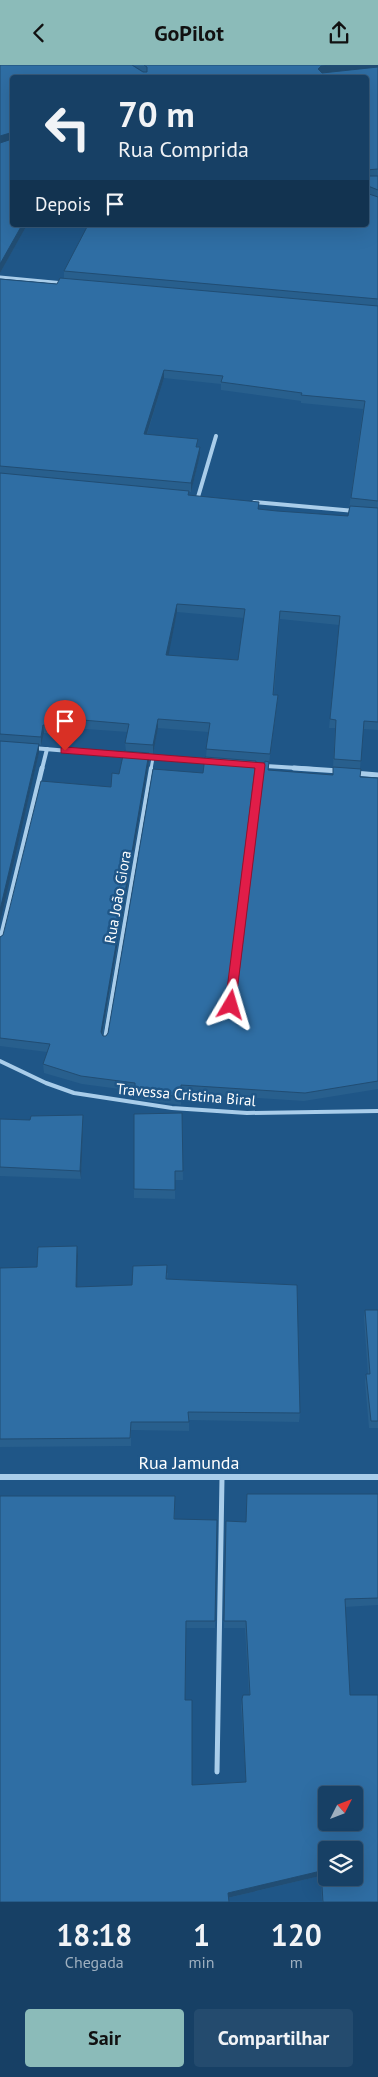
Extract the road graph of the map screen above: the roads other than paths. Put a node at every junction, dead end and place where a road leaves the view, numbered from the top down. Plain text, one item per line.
1 (0, 277) edge
2 (68, 283) edge
3 (216, 436) dead end
4 (188, 496) edge
5 (198, 497) junction
6 (208, 497) edge
7 (247, 501) edge
8 (360, 512) edge
9 (28, 748) edge
10 (47, 749) junction
11 (153, 758) junction
12 (221, 763) edge
13 (241, 764) edge
14 (260, 765) junction
15 (378, 775) edge
16 (0, 942) edge
17 (231, 1005) edge
18 (105, 1041) edge
19 (0, 1061) edge
20 (378, 1111) edge
21 (0, 1477) edge
22 (378, 1477) edge
23 (222, 1478) junction
24 (217, 1772) dead end

1 - 2 street
3 - 5 street
4 - 5 street
5 - 6 street
7 - 8 street
9 - 10 street
10 - 11 street
10 - 16 street
11 - 12 street
11 - 18 lane, Rua João Giora
13 - 14 street
14 - 15 street
14 - 17 street
19 - 20 lane, Travessa Cristina Biral
21 - 23 street, Rua Jamunda
22 - 23 street, Rua Jamunda
23 - 24 lane

